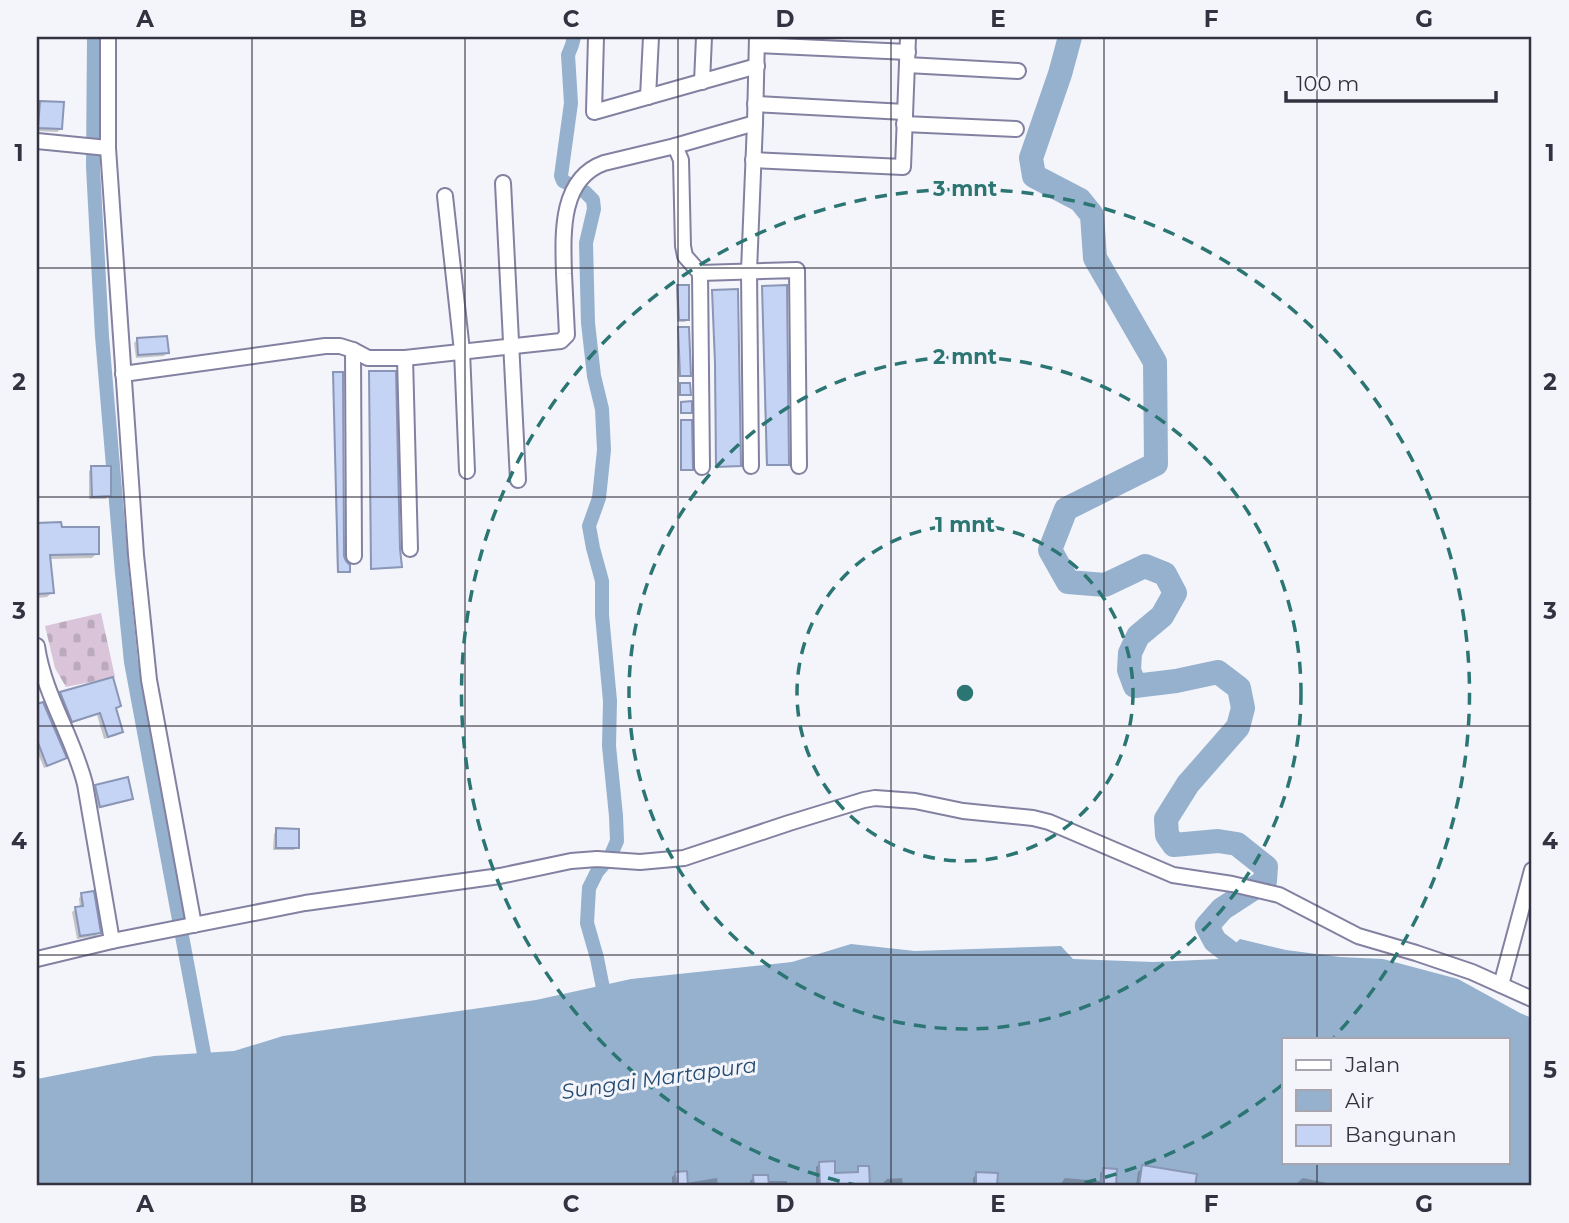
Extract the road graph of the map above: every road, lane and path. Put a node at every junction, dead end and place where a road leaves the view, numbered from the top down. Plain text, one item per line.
1 (108, 37) edge
2 (596, 37) edge
3 (651, 37) edge
4 (704, 37) edge
5 (908, 37) edge
6 (757, 41) edge
7 (907, 59) junction
8 (757, 66) junction
9 (1018, 71) dead end
10 (702, 82) junction
11 (648, 97) junction
12 (755, 104) junction
13 (905, 118) junction
14 (755, 123) junction
15 (1016, 129) dead end
16 (37, 141) edge
17 (675, 146) junction
18 (104, 148) junction
19 (753, 160) junction
20 (503, 183) dead end
21 (445, 196) dead end
22 (749, 271) junction
23 (700, 273) junction
24 (512, 346) junction
25 (353, 350) junction
26 (462, 351) junction
27 (405, 358) junction
28 (123, 374) junction
29 (751, 466) dead end
30 (799, 466) dead end
31 (702, 467) dead end
32 (467, 471) dead end
33 (518, 480) dead end
34 (410, 549) dead end
35 (354, 556) dead end
36 (37, 646) edge
37 (1532, 870) edge
38 (184, 927) junction
39 (112, 941) junction
40 (37, 959) edge
41 (1501, 985) junction
42 (1532, 999) edge

1 - 18 street
2 - 11 street
3 - 11 street
4 - 10 street
5 - 7 street
6 - 7 street
6 - 8 street
7 - 9 street
7 - 13 street
8 - 10 street
8 - 12 street
10 - 11 street
12 - 13 street
12 - 14 street
13 - 15 street
13 - 19 street
14 - 17 street
14 - 19 street
16 - 18 street
17 - 23 street
17 - 24 street
18 - 28 street
19 - 22 street
20 - 24 street
21 - 26 street
22 - 23 street
22 - 29 street
22 - 30 street
23 - 31 street
24 - 26 street
24 - 33 street
25 - 27 street
25 - 28 street
25 - 35 street
26 - 27 street
26 - 32 street
27 - 34 street
28 - 38 street
36 - 39 street
37 - 41 street
38 - 39 street
38 - 41 street
39 - 40 street
41 - 42 street

